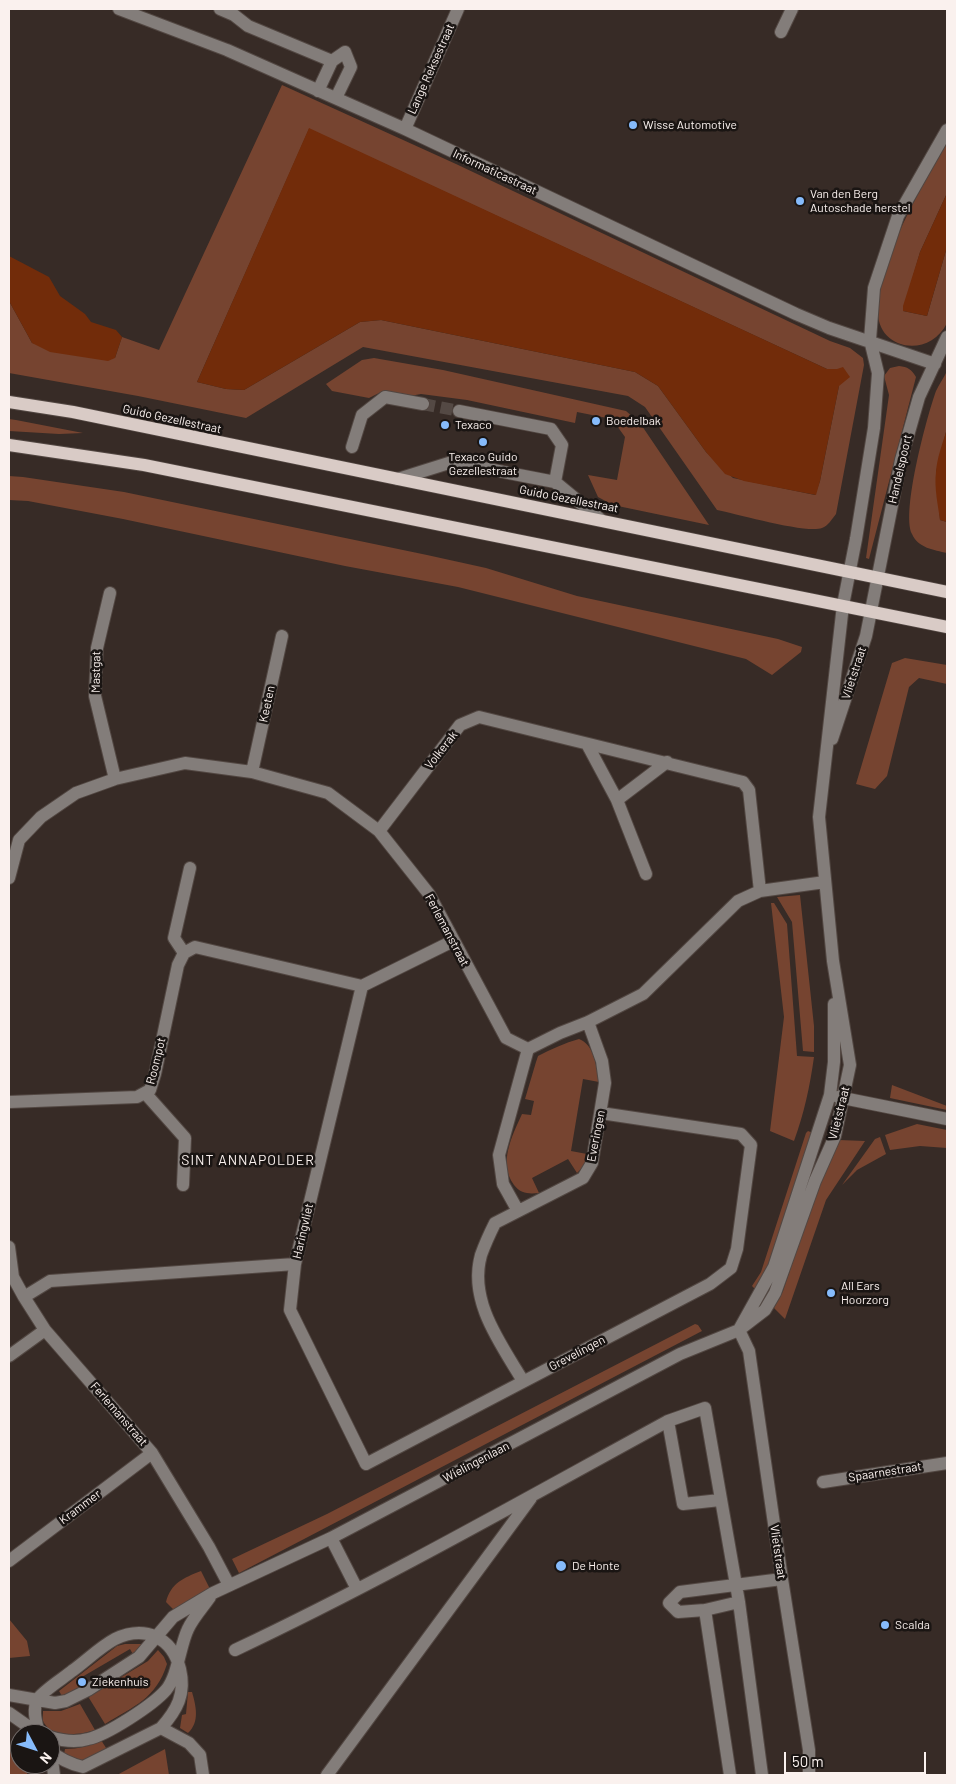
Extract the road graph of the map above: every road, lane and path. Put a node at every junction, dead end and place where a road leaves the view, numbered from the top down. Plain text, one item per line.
1 (119, 9) edge
2 (220, 9) edge
3 (458, 9) edge
4 (792, 9) edge
5 (781, 32) dead end
6 (332, 61) junction
7 (318, 90) junction
8 (336, 98) junction
9 (405, 129) junction
10 (947, 130) edge
11 (947, 337) edge
12 (870, 340) junction
13 (936, 364) junction
14 (9, 402) edge
15 (423, 404) tunnel mouth
16 (459, 411) tunnel mouth
17 (9, 445) edge
18 (352, 446) dead end
19 (398, 479) junction
20 (555, 482) junction
21 (601, 520) junction
22 (849, 572) junction
23 (878, 578) junction
24 (947, 592) edge
25 (110, 593) dead end
26 (843, 605) junction
27 (871, 611) junction
28 (947, 627) edge
29 (282, 636) dead end
30 (587, 744) junction
31 (667, 762) junction
32 (824, 766) junction
33 (252, 772) junction
34 (116, 780) junction
35 (616, 800) junction
36 (379, 831) junction
37 (14, 836) edge
38 (190, 868) dead end
39 (646, 874) dead end
40 (9, 878) edge
41 (825, 882) junction
42 (760, 891) junction
43 (453, 941) junction
44 (184, 953) junction
45 (833, 961) junction
46 (362, 986) junction
47 (588, 1022) junction
48 (528, 1049) junction
49 (144, 1093) junction
50 (830, 1095) junction
51 (844, 1098) junction
52 (9, 1102) edge
53 (601, 1113) junction
54 (947, 1120) edge
55 (183, 1186) dead end
56 (518, 1211) junction
57 (9, 1247) edge
58 (295, 1264) junction
59 (24, 1297) junction
60 (45, 1330) junction
61 (739, 1330) junction
62 (9, 1356) edge
63 (523, 1381) junction
64 (668, 1421) junction
65 (152, 1453) junction
66 (947, 1463) edge
67 (823, 1482) dead end
68 (534, 1494) junction
69 (720, 1500) junction
70 (331, 1538) junction
71 (9, 1561) edge
72 (782, 1579) junction
73 (228, 1585) junction
74 (736, 1585) junction
75 (357, 1589) junction
76 (213, 1593) junction
77 (739, 1602) junction
78 (705, 1610) junction
79 (156, 1636) junction
80 (235, 1650) dead end
81 (178, 1663) junction
82 (9, 1695) edge
83 (37, 1700) junction
84 (9, 1713) edge
85 (25, 1724) edge
86 (37, 1724) edge
87 (161, 1728) junction
88 (60, 1740) edge
89 (60, 1758) edge
90 (78, 1771) edge
91 (204, 1775) edge
92 (327, 1775) edge
93 (730, 1775) edge
94 (762, 1775) edge
95 (809, 1775) edge

1 - 7 street, Informaticastraat
2 - 6 street
3 - 9 street, Lange Reksestraat
4 - 5 street
6 - 7 street
6 - 8 street
7 - 8 street, Informaticastraat
8 - 9 street, Informaticastraat
9 - 12 street, Informaticastraat
10 - 12 street
11 - 13 street, Handelspoort
12 - 13 street
12 - 22 street
13 - 23 street, Handelspoort
14 - 19 main road, Guido Gezellestraat
15 - 18 street
16 - 20 street
17 - 26 main road
19 - 20 street
19 - 21 main road, Guido Gezellestraat
20 - 21 street
21 - 22 main road, Guido Gezellestraat
22 - 23 main road, Guido Gezellestraat
22 - 26 street, Vlietstraat
23 - 24 main road, Guido Gezellestraat
23 - 27 street, Vlietstraat
25 - 34 street, Mastgat
26 - 27 main road
26 - 32 street, Vlietstraat
27 - 28 main road
27 - 32 street, Vlietstraat
29 - 33 street, Keeten
30 - 31 street, Volkerak
30 - 35 street
30 - 36 street, Volkerak
31 - 35 street
31 - 42 street, Volkerak
32 - 41 street, Vlietstraat
33 - 34 street, Ferlemanstraat
33 - 36 street, Ferlemanstraat
34 - 37 street, Ferlemanstraat
35 - 39 street
36 - 43 street, Ferlemanstraat
37 - 40 street, Ferlemanstraat
38 - 44 street
41 - 42 street
41 - 45 street, Vlietstraat
42 - 47 street
43 - 46 street
43 - 48 street, Ferlemanstraat
44 - 46 street
44 - 49 street, Roompot
45 - 50 street, Vlietstraat
45 - 51 street, Vlietstraat
46 - 58 street, Haringvliet
47 - 48 street
47 - 53 street, Everingen
48 - 56 street
49 - 52 street, Roompot
49 - 55 street
50 - 51 street
50 - 61 street, Vlietstraat
51 - 54 street
51 - 61 street, Vlietstraat
53 - 56 street, Everingen
53 - 63 street, Grevelingen
56 - 63 street, Everingen
57 - 59 street, Ferlemanstraat
58 - 59 street, Haringvliet
58 - 63 street, Grevelingen
59 - 60 street, Ferlemanstraat
60 - 62 street
60 - 65 street, Ferlemanstraat
61 - 70 street, Wielingenlaan
61 - 72 street, Vlietstraat
64 - 68 street
64 - 69 street
64 - 69 street
65 - 71 street, Krammer
65 - 73 street, Ferlemanstraat
66 - 67 street, Spaarnestraat
68 - 75 street
68 - 92 street
69 - 74 street
70 - 73 street, Wielingenlaan
70 - 75 street
72 - 74 street
72 - 95 street, Vlietstraat
73 - 76 street, Wielingenlaan
74 - 77 street
74 - 78 street
75 - 80 street
76 - 79 street, Wielingenlaan
76 - 81 street, Wielingenlaan
77 - 78 street
77 - 94 street
78 - 93 street
79 - 81 street
79 - 83 street
79 - 83 street, Wielingenlaan
81 - 87 street
81 - 88 street, Wielingenlaan
82 - 83 street, Wielingenlaan
83 - 86 street
84 - 85 street
87 - 90 street
87 - 91 street
89 - 90 street

